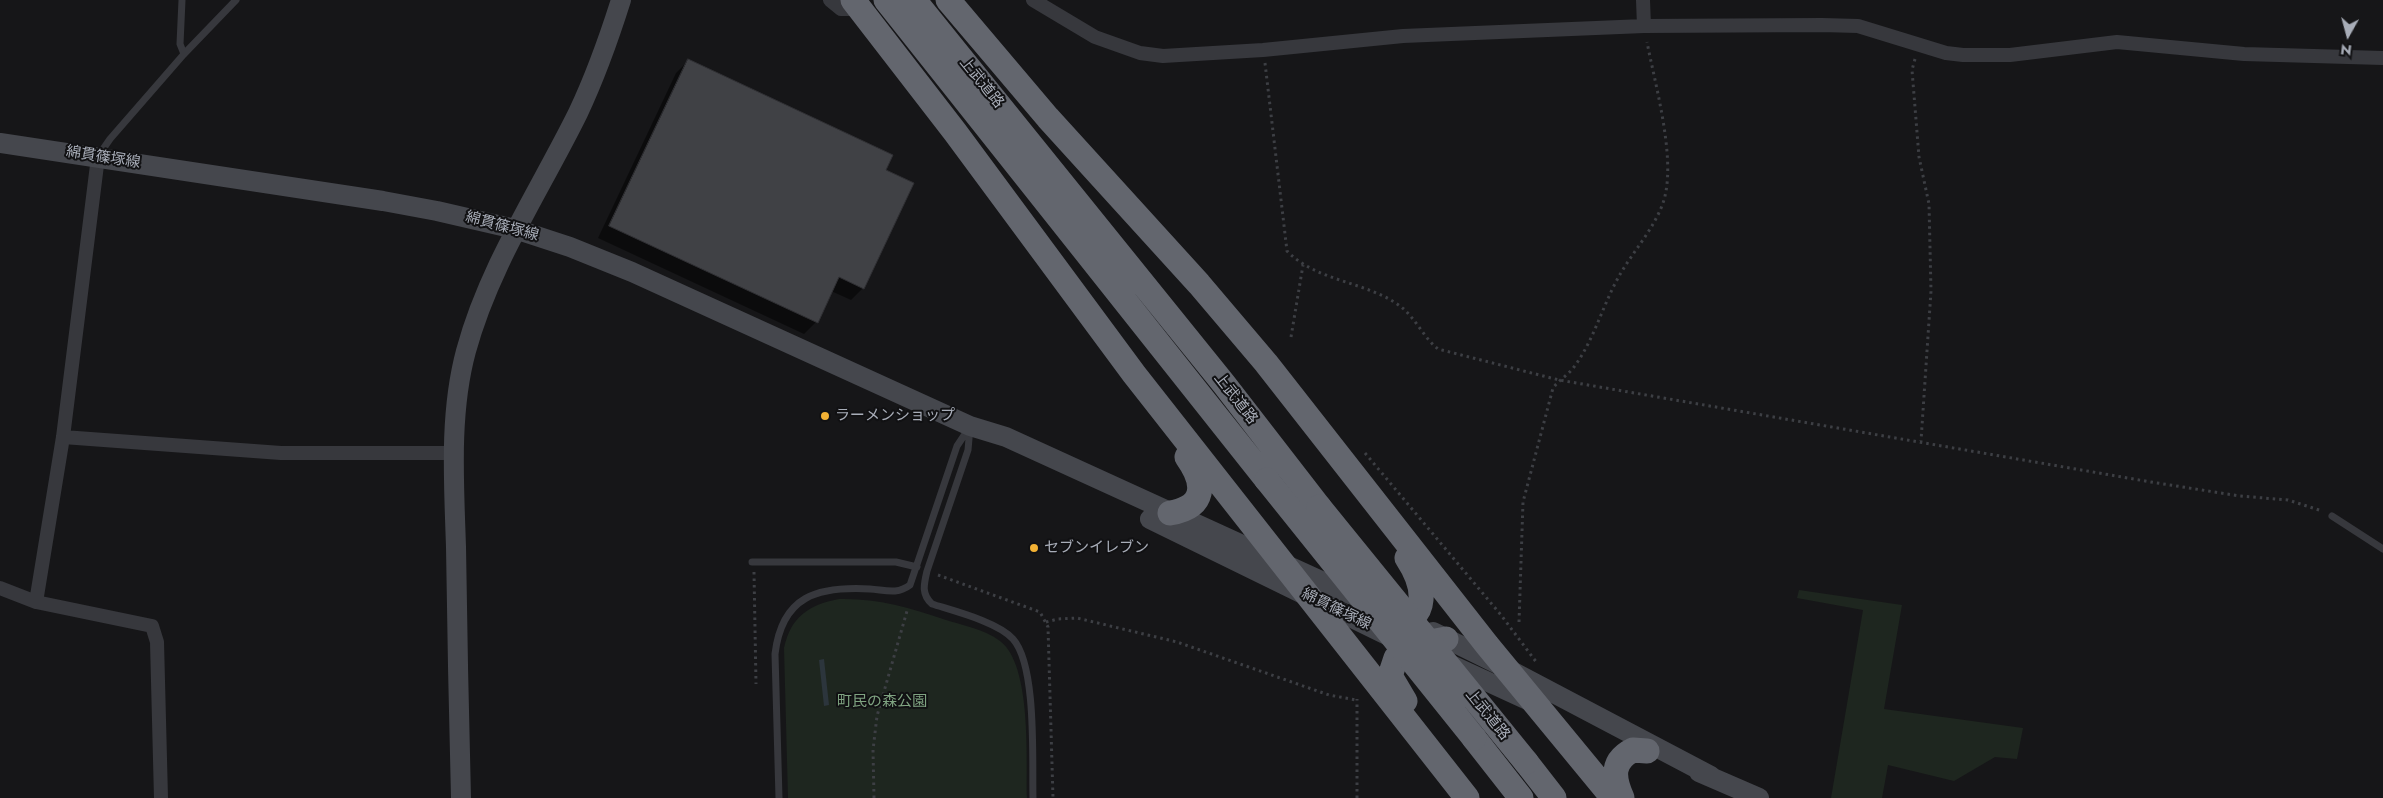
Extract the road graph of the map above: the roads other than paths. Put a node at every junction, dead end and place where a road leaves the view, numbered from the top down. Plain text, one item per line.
1 (182, 0) edge
2 (236, 0) edge
3 (621, 0) edge
4 (830, 0) edge
5 (886, 0) edge
6 (914, 0) edge
7 (948, 0) edge
8 (1033, 0) edge
9 (1643, 0) edge
10 (856, 5) edge
11 (1644, 26) junction
12 (184, 54) junction
13 (2383, 58) edge
14 (0, 143) edge
15 (98, 157) junction
16 (515, 229) junction
17 (1134, 374) junction
18 (970, 426) junction
19 (63, 437) junction
20 (454, 453) junction
21 (1349, 467) junction
22 (1170, 513) junction
23 (2332, 516) road end
24 (2383, 549) edge
25 (752, 562) road end
26 (1284, 564) junction
27 (917, 567) junction
28 (0, 588) edge
29 (1311, 598) junction
30 (36, 602) junction
31 (1408, 621) junction
32 (1370, 627) junction
33 (1446, 639) junction
34 (1408, 646) junction
35 (1506, 668) junction
36 (1536, 703) junction
37 (1647, 751) junction
38 (1436, 758) junction
39 (1710, 776) junction
40 (161, 798) edge
41 (461, 798) edge
42 (779, 798) edge
43 (1033, 798) edge
44 (1467, 798) edge
45 (1521, 798) edge
46 (1554, 798) edge
47 (1613, 798) edge
48 (1622, 798) edge
49 (1759, 798) edge

1 - 12 lane
2 - 12 lane
3 - 16 main road
4 - 10 street
5 - 45 highway, 上武道路, bridge
6 - 46 highway, 上武道路, bridge
7 - 21 highway
8 - 11 street
9 - 11 street
10 - 17 highway
11 - 13 street
12 - 15 lane
14 - 15 main road, 綿貫篠塚線
15 - 16 main road, 綿貫篠塚線
15 - 19 street
16 - 18 main road, 綿貫篠塚線
16 - 20 main road
17 - 22 highway
17 - 26 highway
18 - 22 main road, 綿貫篠塚線
18 - 27 lane
18 - 29 main road, 綿貫篠塚線
18 - 43 lane
19 - 20 street
19 - 30 street
20 - 41 main road
21 - 31 highway
21 - 35 highway
22 - 26 main road, 綿貫篠塚線
23 - 24 lane
25 - 27 lane
26 - 29 highway
26 - 31 main road, 綿貫篠塚線
27 - 42 lane
28 - 30 street
29 - 32 main road, 綿貫篠塚線
29 - 38 highway
30 - 40 street
31 - 32 highway
31 - 33 main road, 綿貫篠塚線
32 - 34 main road, 綿貫篠塚線
33 - 34 highway
33 - 35 main road, 綿貫篠塚線
34 - 36 main road, 綿貫篠塚線
34 - 38 highway
35 - 36 highway
35 - 39 main road, 綿貫篠塚線
36 - 37 main road, 綿貫篠塚線
36 - 47 highway
37 - 39 main road, 綿貫篠塚線
37 - 48 highway
38 - 44 highway
39 - 49 main road, 綿貫篠塚線

